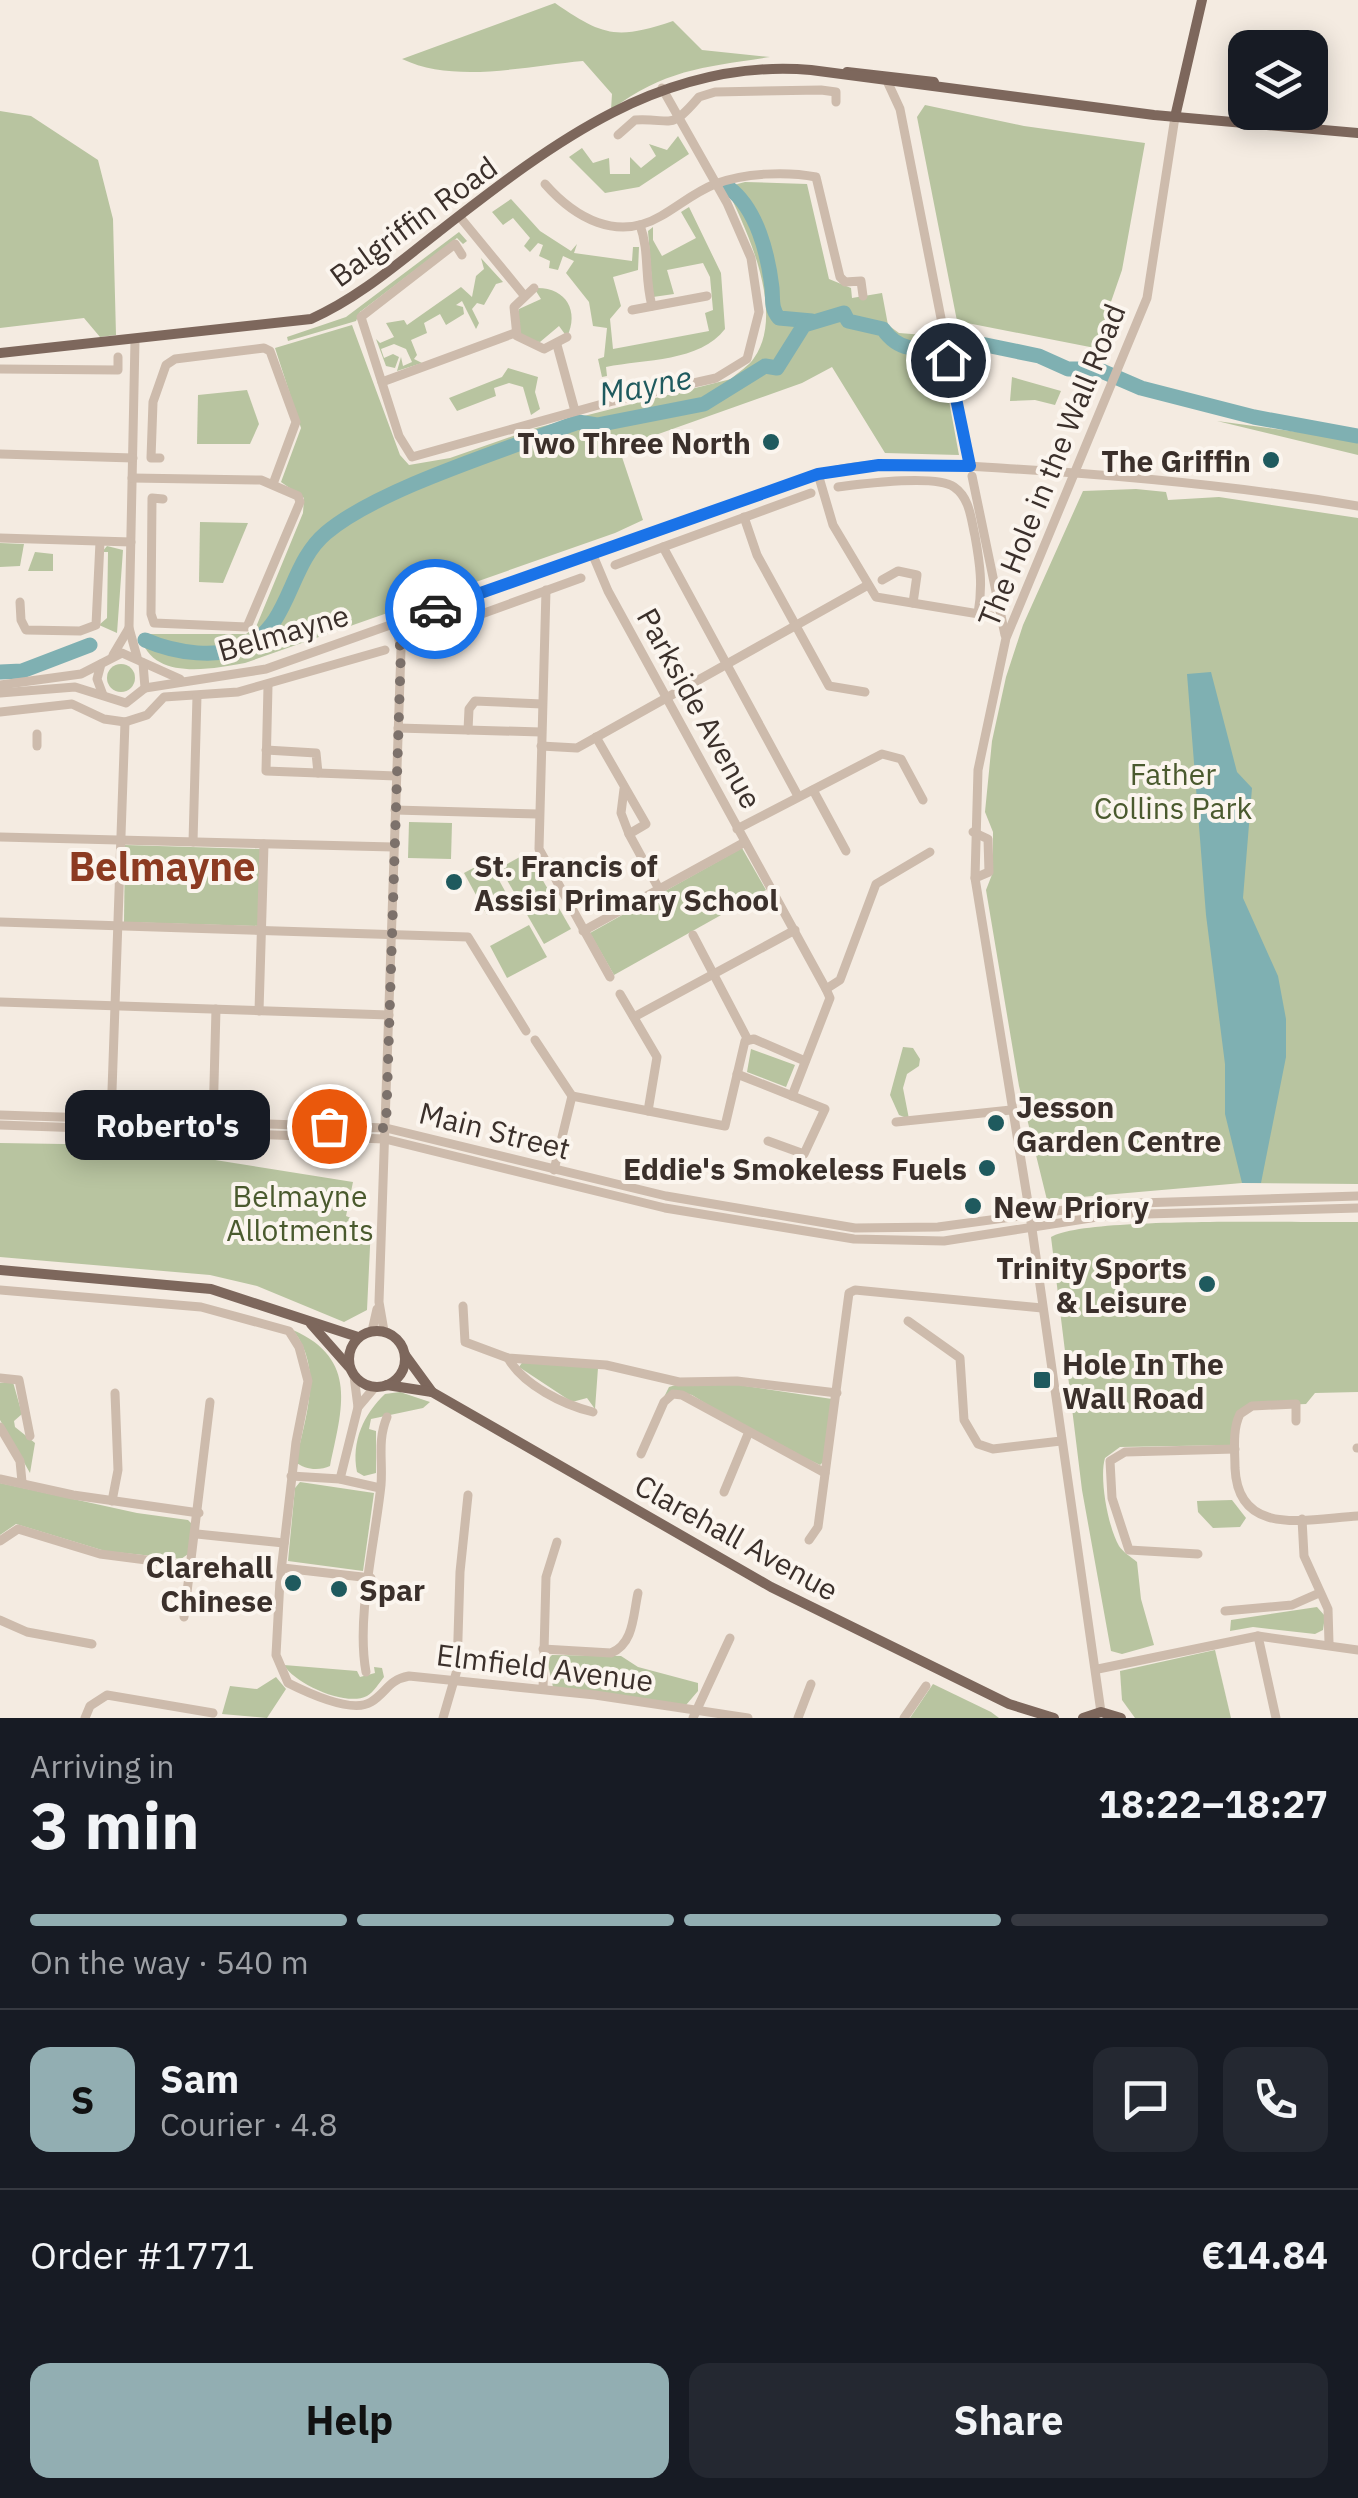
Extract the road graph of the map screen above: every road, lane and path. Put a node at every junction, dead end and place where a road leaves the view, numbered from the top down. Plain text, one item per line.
1 (1202, 0) edge
2 (833, 73) junction
3 (888, 83) junction
4 (662, 88) junction
5 (954, 88) junction
6 (836, 102) dead end
7 (1175, 117) junction
8 (678, 118) junction
9 (1358, 132) edge
10 (618, 135) dead end
11 (544, 184) dead end
12 (716, 184) junction
13 (458, 216) junction
14 (640, 225) junction
15 (462, 255) dead end
16 (534, 288) dead end
17 (522, 294) junction
18 (707, 296) dead end
19 (864, 296) dead end
20 (652, 306) junction
21 (632, 310) dead end
22 (516, 333) junction
23 (567, 337) dead end
24 (135, 340) junction
25 (557, 345) junction
26 (0, 354) edge
27 (118, 357) dead end
28 (0, 369) edge
29 (382, 382) junction
30 (575, 411) junction
31 (0, 454) edge
32 (132, 458) junction
33 (160, 458) dead end
34 (1076, 472) junction
35 (818, 474) junction
36 (132, 478) junction
37 (967, 479) junction
38 (273, 484) junction
39 (838, 487) dead end
40 (811, 493) dead end
41 (163, 498) dead end
42 (1358, 506) edge
43 (744, 517) junction
44 (0, 538) edge
45 (100, 542) junction
46 (131, 542) junction
47 (663, 547) junction
48 (592, 553) junction
49 (615, 565) dead end
50 (581, 578) dead end
51 (882, 580) dead end
52 (866, 583) junction
53 (546, 590) junction
54 (20, 602) dead end
55 (913, 603) junction
56 (978, 614) junction
57 (991, 616) dead end
58 (394, 624) junction
59 (797, 625) junction
60 (129, 628) junction
61 (415, 638) dead end
62 (1006, 638) junction
63 (385, 650) dead end
64 (113, 654) junction
65 (140, 660) junction
66 (101, 664) junction
67 (728, 664) junction
68 (183, 680) junction
69 (0, 684) edge
70 (268, 686) junction
71 (146, 688) junction
72 (865, 692) dead end
73 (0, 693) edge
74 (197, 696) junction
75 (668, 697) junction
76 (109, 700) junction
77 (542, 704) junction
78 (38, 710) junction
79 (0, 712) edge
80 (38, 722) dead end
81 (125, 722) junction
82 (398, 728) junction
83 (468, 730) junction
84 (542, 732) junction
85 (37, 734) dead end
86 (596, 737) junction
87 (36, 746) dead end
88 (541, 746) junction
89 (266, 750) junction
90 (318, 773) junction
91 (396, 776) junction
92 (624, 787) junction
93 (813, 790) junction
94 (798, 796) junction
95 (922, 800) dead end
96 (394, 810) junction
97 (538, 814) junction
98 (738, 829) junction
99 (628, 834) junction
100 (0, 837) edge
101 (121, 840) junction
102 (193, 842) junction
103 (744, 842) junction
104 (264, 844) junction
105 (394, 847) junction
106 (846, 851) dead end
107 (930, 852) dead end
108 (660, 889) junction
109 (0, 922) edge
110 (118, 926) junction
111 (795, 930) junction
112 (583, 931) junction
113 (261, 932) junction
114 (693, 935) dead end
115 (391, 936) junction
116 (714, 974) junction
117 (610, 976) dead end
118 (826, 990) junction
119 (620, 994) dead end
120 (0, 1002) edge
121 (115, 1006) junction
122 (216, 1009) junction
123 (259, 1011) junction
124 (390, 1016) junction
125 (634, 1016) junction
126 (526, 1031) dead end
127 (535, 1040) dead end
128 (748, 1040) junction
129 (806, 1061) junction
130 (737, 1074) junction
131 (572, 1096) junction
132 (792, 1096) junction
133 (1011, 1110) junction
134 (648, 1111) junction
135 (0, 1115) edge
136 (111, 1119) junction
137 (213, 1122) junction
138 (896, 1122) dead end
139 (0, 1125) edge
140 (385, 1134) junction
141 (768, 1142) dead end
142 (554, 1170) junction
143 (1358, 1196) edge
144 (1358, 1208) edge
145 (1030, 1215) junction
146 (854, 1228) junction
147 (1032, 1229) junction
148 (854, 1240) junction
149 (0, 1270) edge
150 (0, 1290) edge
151 (463, 1306) dead end
152 (1042, 1308) junction
153 (306, 1319) junction
154 (908, 1320) dead end
155 (378, 1331) junction
156 (358, 1337) junction
157 (405, 1354) junction
158 (508, 1358) junction
159 (352, 1372) junction
160 (0, 1378) edge
161 (381, 1386) junction
162 (432, 1392) junction
163 (115, 1393) dead end
164 (837, 1394) junction
165 (585, 1396) dead end
166 (210, 1402) dead end
167 (358, 1407) junction
168 (580, 1409) junction
169 (593, 1412) dead end
170 (1296, 1421) dead end
171 (371, 1424) dead end
172 (0, 1427) edge
173 (748, 1434) junction
174 (30, 1436) dead end
175 (1061, 1441) junction
176 (1235, 1449) junction
177 (641, 1454) dead end
178 (825, 1474) junction
179 (291, 1476) junction
180 (340, 1478) junction
181 (0, 1480) edge
182 (22, 1482) junction
183 (380, 1488) junction
184 (724, 1492) dead end
185 (468, 1495) dead end
186 (112, 1501) junction
187 (199, 1513) junction
188 (1358, 1516) edge
189 (1302, 1519) junction
190 (198, 1534) junction
191 (809, 1540) dead end
192 (0, 1541) edge
193 (557, 1542) dead end
194 (284, 1543) junction
195 (1198, 1554) dead end
196 (193, 1566) junction
197 (283, 1568) junction
198 (371, 1578) junction
199 (638, 1593) dead end
200 (1317, 1594) junction
201 (1225, 1611) dead end
202 (184, 1617) dead end
203 (0, 1620) edge
204 (1258, 1636) junction
205 (730, 1638) dead end
206 (1329, 1643) junction
207 (92, 1644) dead end
208 (543, 1650) junction
209 (1358, 1650) edge
210 (1098, 1668) junction
211 (366, 1672) dead end
212 (452, 1682) junction
213 (811, 1684) dead end
214 (926, 1686) dead end
215 (544, 1689) junction
216 (919, 1697) junction
217 (930, 1703) dead end
218 (1102, 1712) junction
219 (214, 1713) dead end
220 (694, 1714) edge
221 (1029, 1715) edge
222 (85, 1718) edge
223 (443, 1718) edge
224 (748, 1718) edge
225 (798, 1718) edge
226 (904, 1718) edge
227 (1054, 1718) edge
228 (1083, 1718) edge
229 (1120, 1718) edge
230 (1276, 1718) edge

1 - 7 main road
2 - 3 main road, Balgriffin Road
2 - 4 main road, Balgriffin Road
2 - 5 main road, Balgriffin Road
3 - 5 main road, Balgriffin Road
3 - 37 street
4 - 8 street
4 - 13 main road, Balgriffin Road
5 - 7 main road
6 - 8 street
7 - 9 main road
7 - 34 street, The Hole in the Wall Road
8 - 10 street
8 - 12 street
11 - 14 street
12 - 14 street
12 - 19 street
12 - 30 street
13 - 17 street
13 - 24 main road, Balgriffin Road
14 - 20 street
15 - 29 street
16 - 17 street
17 - 22 street
18 - 20 street
20 - 21 street
22 - 25 street
22 - 29 street
23 - 25 street
24 - 26 main road, Balgriffin Road
24 - 32 street
25 - 30 street
27 - 28 street
29 - 30 street
31 - 32 street
32 - 36 street
33 - 38 street
34 - 37 street
34 - 42 street
34 - 62 street, The Hole in the Wall Road
35 - 37 street, Belmayne
35 - 48 street, Belmayne
35 - 52 street
36 - 38 street
36 - 46 street
37 - 39 street
37 - 56 street
37 - 62 street
38 - 41 street
40 - 43 street
43 - 47 street
43 - 59 street
44 - 45 street
45 - 46 street
45 - 54 street
46 - 60 street
47 - 49 street
47 - 67 street
48 - 58 street, Belmayne
48 - 75 street, Parkside Avenue
50 - 53 street
51 - 55 street
52 - 55 street
52 - 59 street
53 - 61 street
53 - 77 street
55 - 56 street
56 - 57 street
58 - 68 street, Belmayne
58 - 82 street
59 - 67 street
59 - 72 street
60 - 64 street
60 - 65 street
62 - 133 street, The Hole in the Wall Road
63 - 70 street
64 - 65 street, Belmayne
64 - 66 street
65 - 68 street, Belmayne
65 - 71 street
66 - 69 street
66 - 76 street
67 - 75 street
67 - 94 street
68 - 71 street, Belmayne
70 - 74 street
70 - 89 street
71 - 76 street, Belmayne
73 - 76 street
74 - 81 street
74 - 102 street
75 - 86 street
75 - 98 street, Parkside Avenue
77 - 83 street
77 - 84 street
78 - 79 street
78 - 80 street
78 - 81 street
81 - 101 street
82 - 83 street
82 - 91 street
83 - 84 street
84 - 88 street
85 - 87 street
86 - 88 street
86 - 92 street
88 - 97 street
89 - 90 street
89 - 90 street
90 - 91 street
91 - 96 street
92 - 99 street
92 - 99 street
93 - 94 street
93 - 95 street
93 - 106 street
94 - 98 street
96 - 97 street
96 - 105 street
97 - 112 street
98 - 103 street, Parkside Avenue
99 - 108 street
100 - 101 street
101 - 102 street
101 - 110 street
102 - 104 street
103 - 108 street
103 - 111 street, Parkside Avenue
104 - 105 street
104 - 113 street
105 - 115 street
107 - 118 street
108 - 112 street
109 - 110 street
110 - 113 street
110 - 121 street
111 - 116 street
111 - 118 street, Parkside Avenue
112 - 117 street
113 - 115 street
113 - 123 street
114 - 116 street
115 - 124 street
115 - 126 street
116 - 125 street
116 - 128 street
118 - 129 street
119 - 125 street
120 - 121 street
121 - 122 street
121 - 136 street
122 - 123 street
122 - 137 street
123 - 124 street
124 - 140 street
125 - 134 street
127 - 131 street
128 - 129 street
128 - 130 street
129 - 132 street
130 - 132 street
130 - 134 street
131 - 134 street
131 - 142 street
132 - 141 street
133 - 138 street
133 - 145 street, The Hole in the Wall Road
135 - 136 street, Main Street
136 - 137 street, Main Street
137 - 140 street, Main Street
139 - 140 street, Main Street
140 - 142 street, Main Street
140 - 148 street, Main Street
140 - 155 street
142 - 146 street, Main Street
143 - 145 street, Main Street
144 - 147 street, Main Street
145 - 146 street, Main Street
145 - 147 street, The Hole in the Wall Road
146 - 148 street
147 - 148 street, Main Street
147 - 152 street, The Hole in the Wall Road
149 - 153 main road
150 - 179 street
151 - 158 street
152 - 164 street
152 - 175 street, The Hole in the Wall Road
153 - 156 main road
153 - 159 main road
154 - 175 street
155 - 156 main road
155 - 157 main road
156 - 159 main road
157 - 161 main road
157 - 162 main road, Clarehall Avenue
158 - 164 street
158 - 168 street
159 - 161 main road
159 - 167 street
160 - 174 street
161 - 162 main road, Clarehall Avenue
161 - 167 street
162 - 221 main road, Clarehall Avenue
163 - 186 street
164 - 178 street
165 - 168 street
166 - 187 street
167 - 180 street
168 - 169 street
170 - 176 street
171 - 183 street
172 - 182 street
173 - 177 street
173 - 178 street
173 - 184 street
175 - 210 street, The Hole in the Wall Road
176 - 189 street
176 - 195 street
178 - 191 street
179 - 180 street
179 - 194 street
180 - 183 street
181 - 182 street
182 - 186 street
183 - 198 street
185 - 212 street
186 - 187 street
187 - 190 street
188 - 189 street
189 - 200 street
190 - 194 street
190 - 196 street
192 - 196 street
193 - 208 street
194 - 197 street
196 - 202 street
197 - 198 street
197 - 212 street, Elmfield Avenue
198 - 211 street
199 - 208 street
200 - 201 street
200 - 206 street
203 - 207 street
204 - 206 street
204 - 210 street
204 - 230 street
205 - 220 street
206 - 209 street
208 - 215 street
210 - 218 street, The Hole in the Wall Road
212 - 215 street, Elmfield Avenue
212 - 223 street
213 - 225 street
214 - 216 street
215 - 220 street, Elmfield Avenue
216 - 217 street
216 - 226 street
218 - 228 main road
218 - 229 main road
219 - 222 street
220 - 224 street, Elmfield Avenue
221 - 227 main road, Clarehall Avenue

